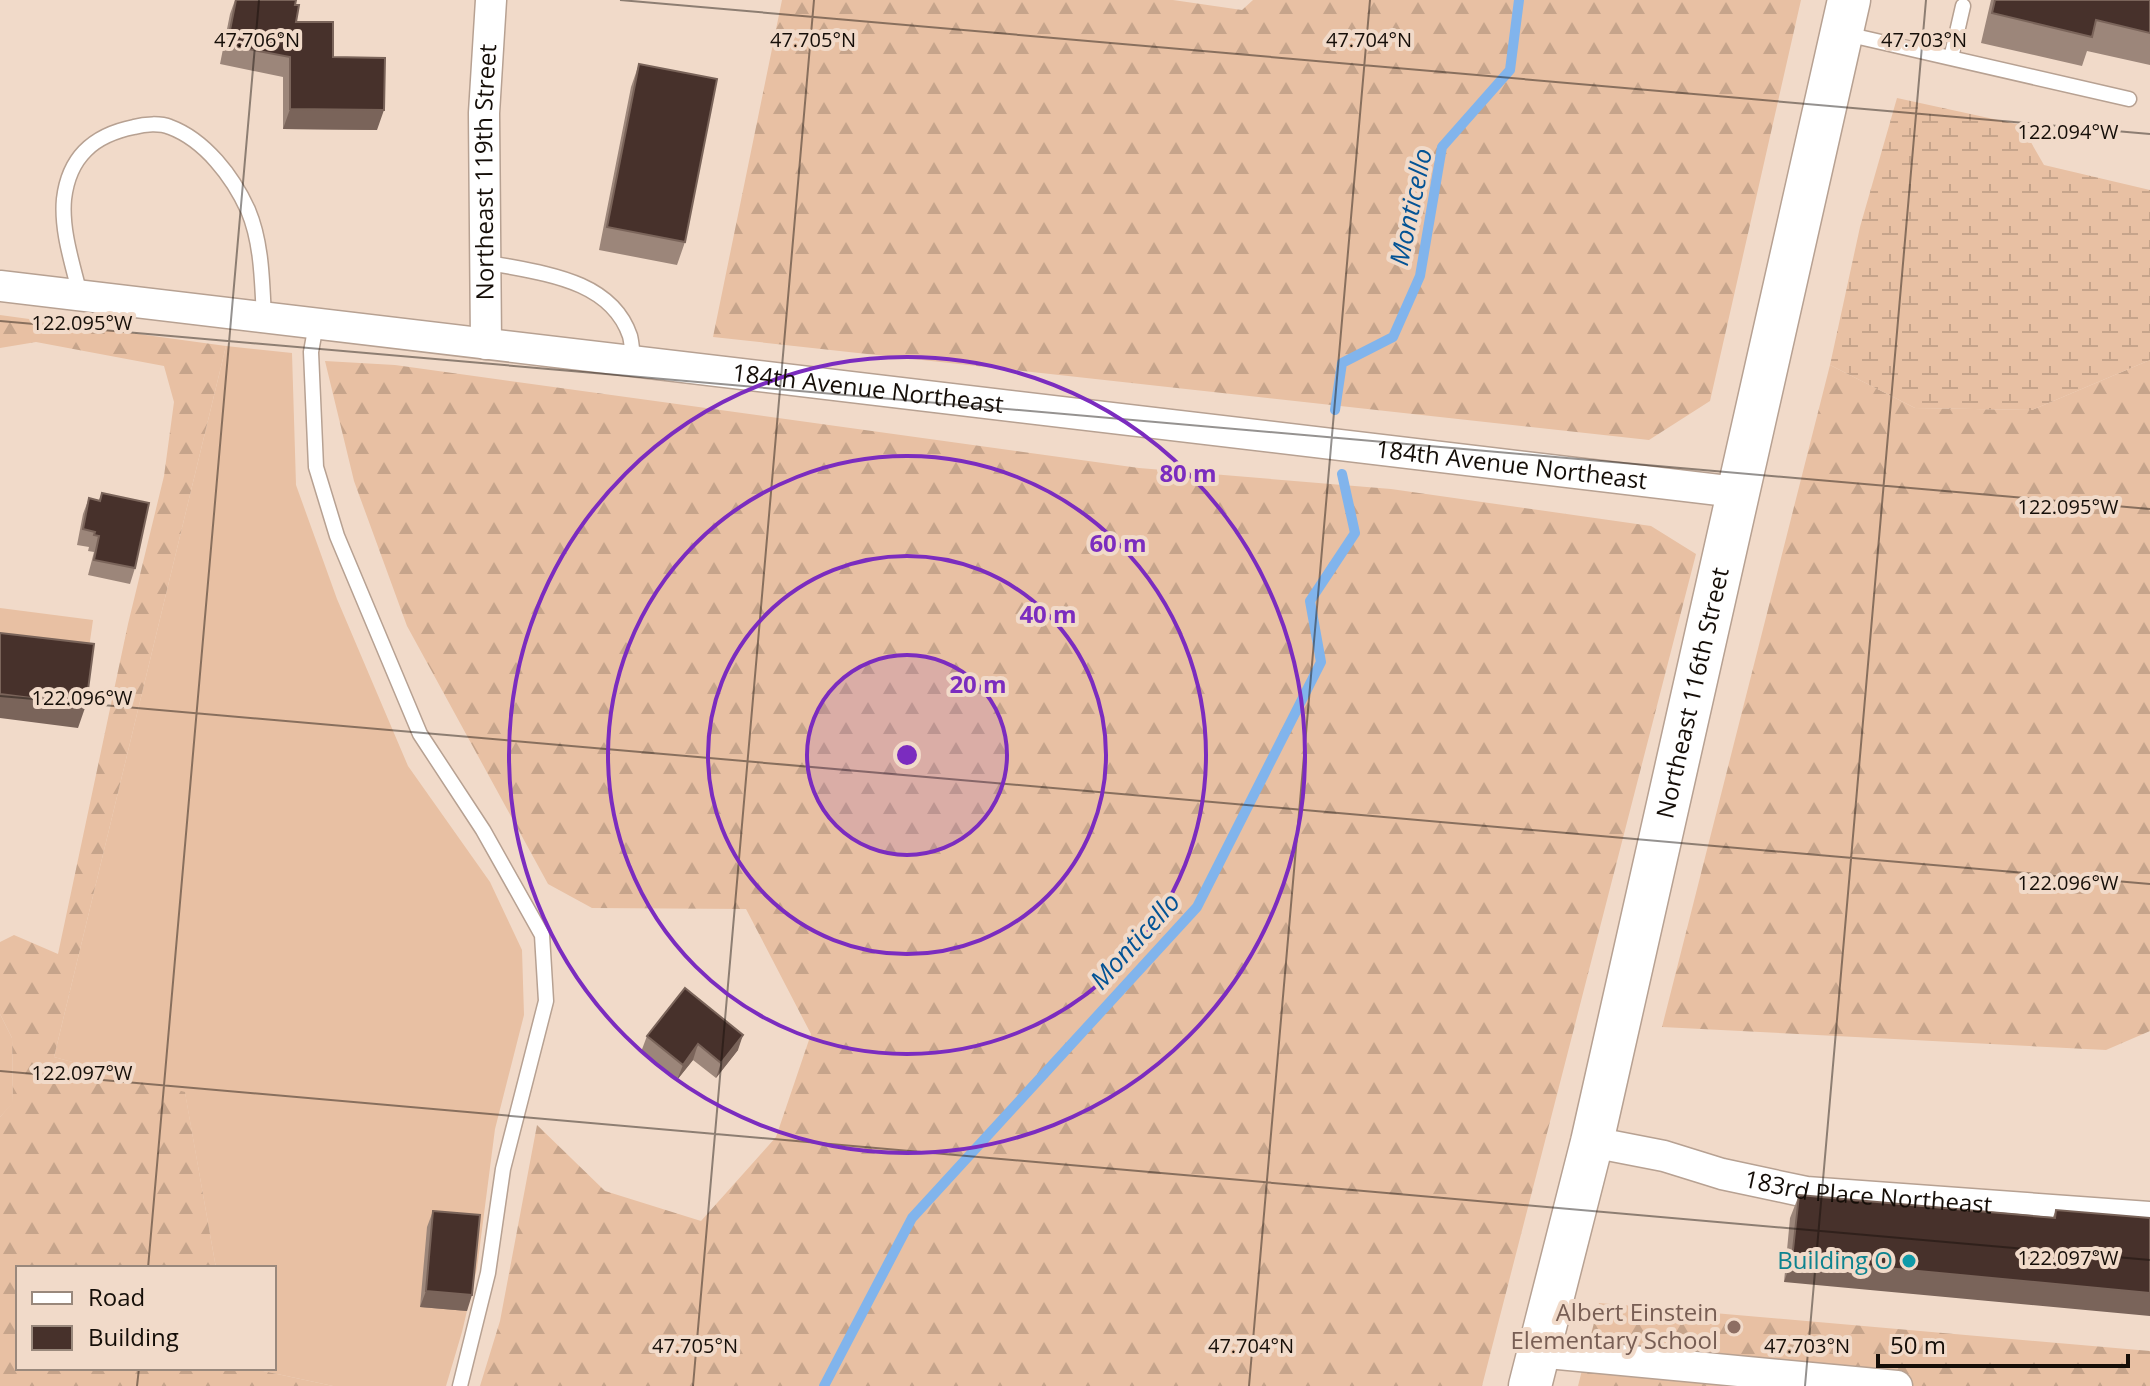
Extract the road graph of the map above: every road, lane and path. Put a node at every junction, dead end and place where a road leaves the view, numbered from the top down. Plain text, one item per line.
1 (491, 0) edge
2 (1963, 6) dead end
3 (1846, 17) edge
4 (1951, 58) junction
5 (2129, 99) dead end
6 (485, 262) junction
7 (0, 286) edge
8 (80, 296) junction
9 (264, 318) junction
10 (316, 324) junction
11 (486, 344) junction
12 (634, 361) junction
13 (1736, 492) junction
14 (1592, 1142) junction
15 (2150, 1217) edge
16 (1533, 1369) edge
17 (460, 1386) edge
18 (1897, 1386) edge

1 - 6 street, Northeast 119th Street
2 - 4 lane
3 - 4 lane
3 - 13 street, Northeast 116th Street
4 - 5 lane
6 - 11 street, Northeast 119th Street
6 - 12 lane
7 - 8 street, 184th Avenue Northeast
8 - 9 street, 184th Avenue Northeast
8 - 9 lane
9 - 10 street, 184th Avenue Northeast
10 - 11 street, 184th Avenue Northeast
10 - 17 lane
11 - 12 street, 184th Avenue Northeast
12 - 13 street, 184th Avenue Northeast
13 - 14 street, Northeast 116th Street
14 - 15 street, 183rd Place Northeast
14 - 16 street, Northeast 116th Street
16 - 18 street

